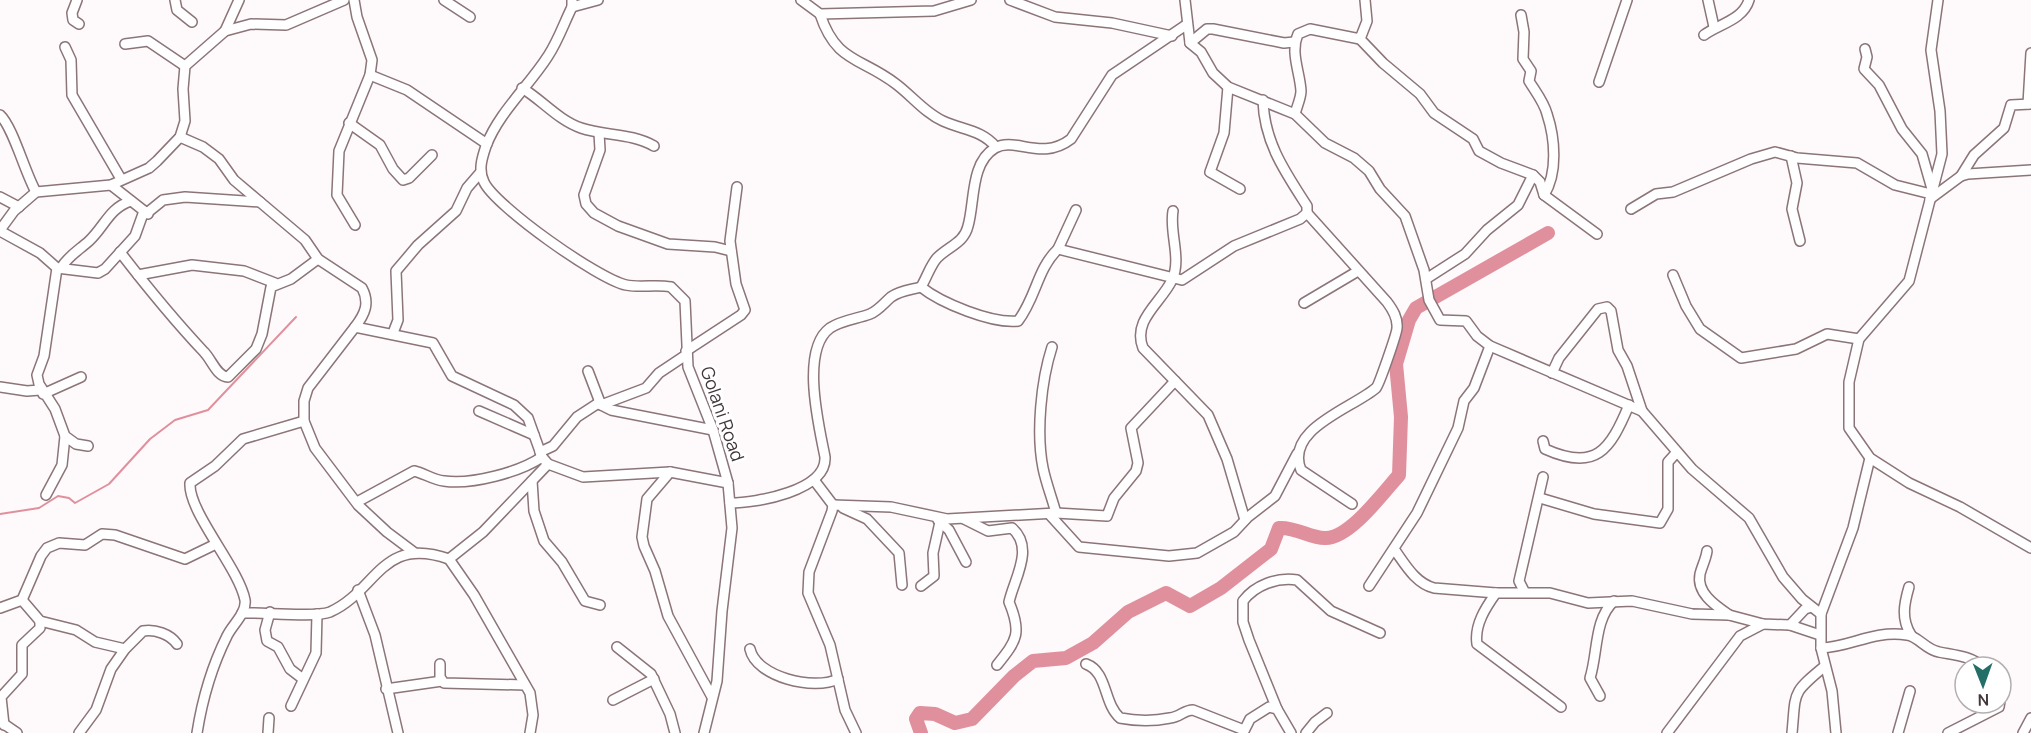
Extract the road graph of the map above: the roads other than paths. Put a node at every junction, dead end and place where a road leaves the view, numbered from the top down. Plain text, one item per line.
1 (77, 0) edge
2 (175, 0) edge
3 (239, 0) edge
4 (344, 0) edge
5 (354, 0) edge
6 (444, 0) edge
7 (598, 0) edge
8 (801, 0) edge
9 (907, 0) edge
10 (971, 0) edge
11 (1013, 0) edge
12 (1185, 0) edge
13 (1365, 0) edge
14 (1627, 0) edge
15 (1708, 0) edge
16 (1749, 0) edge
17 (1938, 0) edge
18 (572, 3) edge
19 (910, 12) junction
20 (820, 14) junction
21 (1521, 15) dead end
22 (470, 17) dead end
23 (192, 22) dead end
24 (79, 24) dead end
25 (1186, 25) junction
26 (1714, 27) junction
27 (225, 31) junction
28 (1704, 35) dead end
29 (1172, 36) junction
30 (1360, 39) junction
31 (1294, 42) junction
32 (1190, 43) junction
33 (125, 44) dead end
34 (65, 47) dead end
35 (1864, 49) dead end
36 (2031, 53) edge
37 (184, 66) junction
38 (370, 75) junction
39 (1599, 82) dead end
40 (1228, 87) junction
41 (522, 88) junction
42 (1263, 100) junction
43 (2029, 104) edge
44 (1295, 114) junction
45 (0, 115) edge
46 (349, 123) junction
47 (599, 133) junction
48 (180, 137) junction
49 (487, 144) junction
50 (654, 146) dead end
51 (996, 147) junction
52 (432, 155) dead end
53 (1791, 156) junction
54 (2031, 170) edge
55 (480, 173) junction
56 (1533, 175) junction
57 (1961, 176) junction
58 (121, 180) junction
59 (111, 186) junction
60 (736, 187) dead end
61 (1240, 189) dead end
62 (36, 192) junction
63 (1931, 194) junction
64 (1544, 195) junction
65 (0, 197) edge
66 (131, 201) junction
67 (260, 202) junction
68 (19, 207) junction
69 (1631, 209) dead end
70 (1076, 210) dead end
71 (1173, 211) dead end
72 (1307, 213) junction
73 (148, 214) junction
74 (355, 225) dead end
75 (0, 230) edge
76 (1597, 234) dead end
77 (1800, 241) dead end
78 (1059, 249) junction
79 (731, 251) junction
80 (120, 252) junction
81 (318, 259) junction
82 (59, 268) junction
83 (1358, 271) junction
84 (138, 275) junction
85 (1673, 275) dead end
86 (1173, 279) junction
87 (1426, 279) junction
88 (275, 283) junction
89 (921, 286) junction
90 (1304, 303) dead end
91 (355, 327) junction
92 (393, 333) junction
93 (1859, 339) junction
94 (1490, 346) junction
95 (1052, 347) dead end
96 (686, 353) junction
97 (588, 371) dead end
98 (1552, 373) junction
99 (81, 377) dead end
100 (1175, 381) junction
101 (0, 387) edge
102 (42, 392) junction
103 (601, 403) junction
104 (1629, 405) junction
105 (479, 411) dead end
106 (1642, 411) junction
107 (304, 421) junction
108 (713, 430) junction
109 (534, 435) junction
110 (65, 436) junction
111 (1543, 441) dead end
112 (88, 446) dead end
113 (1677, 452) junction
114 (1297, 453) junction
115 (543, 458) junction
116 (1870, 458) junction
117 (670, 472) junction
118 (1543, 477) dead end
119 (814, 480) junction
120 (532, 481) junction
121 (728, 483) junction
122 (46, 495) dead end
123 (1540, 498) junction
124 (357, 502) junction
125 (730, 503) junction
126 (1352, 504) dead end
127 (836, 506) junction
128 (1053, 514) junction
129 (937, 519) junction
130 (964, 519) junction
131 (1245, 520) junction
132 (216, 544) junction
133 (2031, 548) edge
134 (1394, 549) junction
135 (1707, 551) dead end
136 (416, 553) junction
137 (449, 559) junction
138 (966, 562) dead end
139 (902, 585) dead end
140 (921, 586) dead end
141 (1369, 586) dead end
142 (1909, 587) dead end
143 (358, 590) junction
144 (1524, 591) junction
145 (1496, 593) junction
146 (22, 600) junction
147 (1614, 601) junction
148 (600, 605) dead end
149 (1811, 607) junction
150 (0, 608) edge
151 (270, 612) junction
152 (242, 613) junction
153 (317, 614) junction
154 (1821, 614) junction
155 (1730, 615) junction
156 (39, 621) junction
157 (1763, 624) junction
158 (1790, 625) junction
159 (1380, 633) dead end
160 (1820, 635) junction
161 (1911, 635) junction
162 (177, 644) dead end
163 (617, 647) dead end
164 (1821, 648) junction
165 (125, 649) junction
166 (750, 649) dead end
167 (1954, 655) edge
168 (440, 664) dead end
169 (1086, 664) dead end
170 (997, 665) dead end
171 (1825, 666) junction
172 (303, 679) junction
173 (654, 679) junction
174 (838, 679) junction
175 (442, 681) junction
176 (525, 686) junction
177 (386, 688) junction
178 (1910, 691) dead end
179 (1600, 696) dead end
180 (712, 697) junction
181 (613, 700) dead end
182 (291, 706) dead end
183 (1561, 707) dead end
184 (1277, 709) junction
185 (1328, 713) dead end
186 (1983, 715) edge
187 (269, 718) dead end
188 (2031, 718) edge
189 (2, 723) edge
190 (1244, 731) edge
191 (17, 733) edge
192 (79, 733) edge
193 (198, 733) edge
194 (268, 733) edge
195 (398, 733) edge
196 (530, 733) edge
197 (675, 733) edge
198 (704, 733) edge
199 (856, 733) edge
200 (1291, 733) edge
201 (1306, 733) edge
202 (1667, 733) edge
203 (1792, 733) edge
204 (1836, 733) edge
205 (1898, 733) edge
206 (1948, 733) edge
207 (2023, 733) edge

1 - 24 street
2 - 23 street
3 - 27 street
4 - 27 street
5 - 38 street
6 - 22 street
7 - 18 street
8 - 20 street
9 - 19 street
10 - 19 street
11 - 29 street
12 - 25 street
13 - 30 street
14 - 39 street
15 - 26 street
16 - 26 street
17 - 63 street
18 - 41 street
19 - 20 street
20 - 51 street
21 - 64 street
25 - 29 street
25 - 32 street
26 - 28 street
27 - 37 street
29 - 51 street
30 - 31 street
30 - 56 street
31 - 32 street
31 - 44 street
32 - 40 street
33 - 37 street
34 - 58 street
35 - 63 street
36 - 43 street
37 - 48 street
38 - 46 street
38 - 49 street
40 - 42 street
40 - 61 street
41 - 47 street
41 - 49 street
42 - 44 street
42 - 72 street
43 - 57 street
44 - 87 street
45 - 62 street
46 - 52 street
46 - 74 street
47 - 50 street
47 - 79 street
48 - 58 street
48 - 67 street
49 - 55 street
51 - 89 street
53 - 63 street
53 - 69 street
53 - 77 street
54 - 57 street
55 - 92 street
55 - 96 street, Golani Road
56 - 64 street
56 - 87 street
57 - 63 street
58 - 59 street
59 - 62 street
59 - 66 street
60 - 79 street
62 - 68 street
63 - 93 street
64 - 76 street
65 - 68 street
66 - 73 street
66 - 82 street
67 - 73 street
67 - 81 street
68 - 75 street
70 - 78 street
71 - 86 street
72 - 83 street
72 - 86 street
73 - 80 street
75 - 82 street
78 - 86 street
78 - 89 street
79 - 96 street
80 - 82 street
80 - 84 street
81 - 88 street
81 - 91 street
82 - 102 street
83 - 90 street
83 - 114 street
84 - 88 street
84 - 88 street
85 - 93 street
86 - 100 street
87 - 94 street
89 - 119 street
91 - 92 street
91 - 107 street
92 - 109 street
93 - 116 street
94 - 98 street
94 - 134 street
95 - 128 street
96 - 103 street
96 - 108 street, Golani Road
97 - 103 street
98 - 104 street
98 - 106 street
99 - 102 street
100 - 128 street
100 - 131 street
101 - 102 street
102 - 110 street
103 - 108 street
103 - 115 street
104 - 106 street
104 - 111 street
105 - 109 street
106 - 113 street
107 - 124 street
107 - 132 street
108 - 121 street, Golani Road
109 - 115 street
110 - 112 street
110 - 122 street
113 - 123 street
113 - 149 street
114 - 126 street
114 - 131 street
115 - 117 street
115 - 120 street
115 - 124 street
116 - 133 street
116 - 154 street
117 - 121 street
117 - 180 street
118 - 123 street
119 - 125 street
119 - 127 street
120 - 137 street
120 - 148 street
121 - 125 street, Golani Road
123 - 144 street
124 - 136 street
125 - 180 street, Golani Road
127 - 129 street
127 - 139 street
127 - 174 street
128 - 130 street
128 - 131 street
129 - 130 street
129 - 138 street
129 - 140 street
130 - 170 street
132 - 146 street
132 - 152 street
134 - 141 street
134 - 145 street
135 - 155 street
136 - 137 street
136 - 143 street
137 - 176 street
142 - 161 street
143 - 153 street
143 - 177 street
144 - 145 street
144 - 147 street
145 - 183 street
146 - 150 street
146 - 156 street
147 - 155 street
147 - 179 street
149 - 154 street
149 - 158 street
151 - 152 street
151 - 153 street
151 - 172 street
152 - 193 street
153 - 172 street
154 - 160 street
155 - 157 street
156 - 165 street
156 - 189 street
157 - 158 street
157 - 202 street
158 - 160 street
159 - 184 street
160 - 164 street
161 - 164 street
161 - 167 street
162 - 165 street
163 - 173 street
164 - 171 street
165 - 192 street
166 - 174 street
168 - 175 street
169 - 190 street
171 - 203 street
171 - 204 street
172 - 182 street
173 - 181 street
173 - 197 street
174 - 199 street
175 - 176 street
175 - 177 street
176 - 196 street
177 - 195 street
178 - 205 street
180 - 198 street, Golani Road
184 - 190 street
184 - 200 street
185 - 201 street
186 - 206 street
187 - 194 street
188 - 207 street
189 - 191 street

